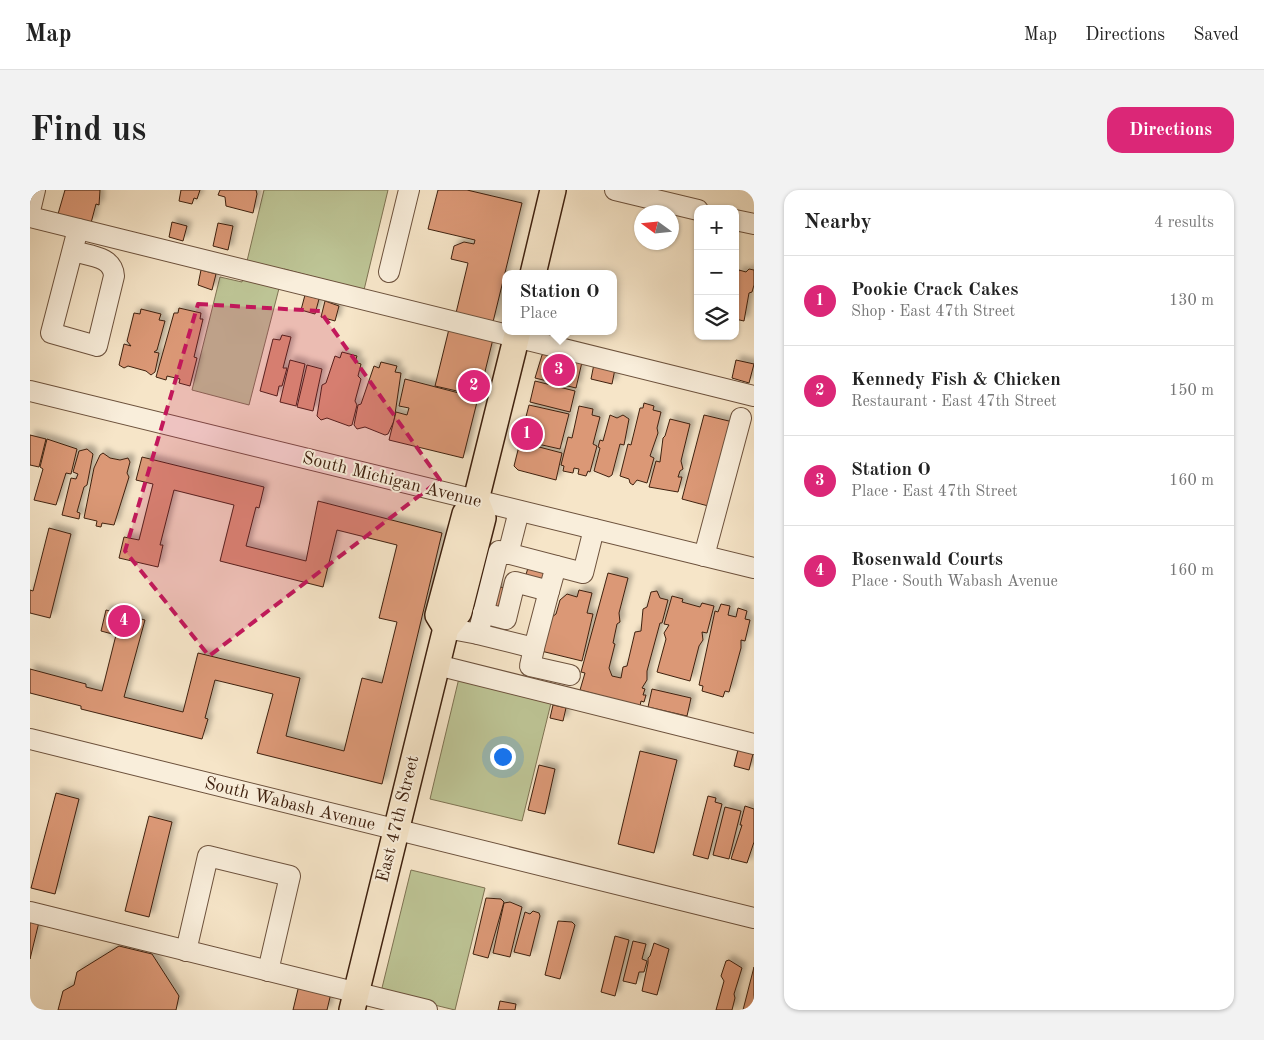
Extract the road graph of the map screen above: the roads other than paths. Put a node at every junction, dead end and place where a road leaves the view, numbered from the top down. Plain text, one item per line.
1 (35, 190) edge
2 (408, 190) edge
3 (553, 190) edge
4 (615, 190) edge
5 (694, 209) edge
6 (30, 211) edge
7 (30, 217) edge
8 (739, 221) edge
9 (754, 224) edge
10 (78, 229) junction
11 (73, 252) junction
12 (534, 270) edge
13 (389, 272) dead end
14 (502, 331) edge
15 (518, 335) edge
16 (30, 391) edge
17 (754, 396) edge
18 (741, 418) dead end
19 (476, 500) junction
20 (519, 511) junction
21 (594, 529) junction
22 (515, 556) junction
23 (704, 556) junction
24 (556, 566) junction
25 (754, 568) edge
26 (481, 574) junction
27 (515, 582) junction
28 (549, 591) junction
29 (483, 613) junction
30 (446, 628) junction
31 (478, 634) junction
32 (534, 648) junction
33 (437, 665) junction
34 (570, 675) dead end
35 (30, 739) edge
36 (754, 744) edge
37 (395, 830) junction
38 (30, 912) edge
39 (754, 918) edge
40 (186, 951) junction
41 (268, 971) junction
42 (354, 1001) edge
43 (427, 1010) edge

1 - 6 street
2 - 13 street
3 - 12 main road
4 - 5 street
7 - 10 street
8 - 9 street
10 - 11 street
10 - 14 street
11 - 11 street
15 - 17 street
15 - 19 main road, East 47th Street
16 - 19 street, South Michigan Avenue
18 - 23 street
19 - 20 street, South Michigan Avenue
19 - 26 main road, East 47th Street
19 - 30 main road, East 47th Street
20 - 21 street, South Michigan Avenue
20 - 22 street
21 - 23 street, South Michigan Avenue
21 - 24 street
22 - 24 street
22 - 26 street
22 - 27 street
23 - 25 street, South Michigan Avenue
24 - 28 street
26 - 27 street
26 - 29 street
26 - 30 main road, East 47th Street
27 - 28 street
27 - 29 street
28 - 32 street
29 - 31 street
30 - 31 street
30 - 33 main road, East 47th Street
31 - 32 street
32 - 34 street
33 - 36 street
33 - 37 main road, East 47th Street
35 - 37 street, South Wabash Avenue
37 - 39 street, South Wabash Avenue
37 - 42 main road, East 47th Street
38 - 40 street
40 - 41 street
40 - 41 street
41 - 42 street
42 - 43 street

